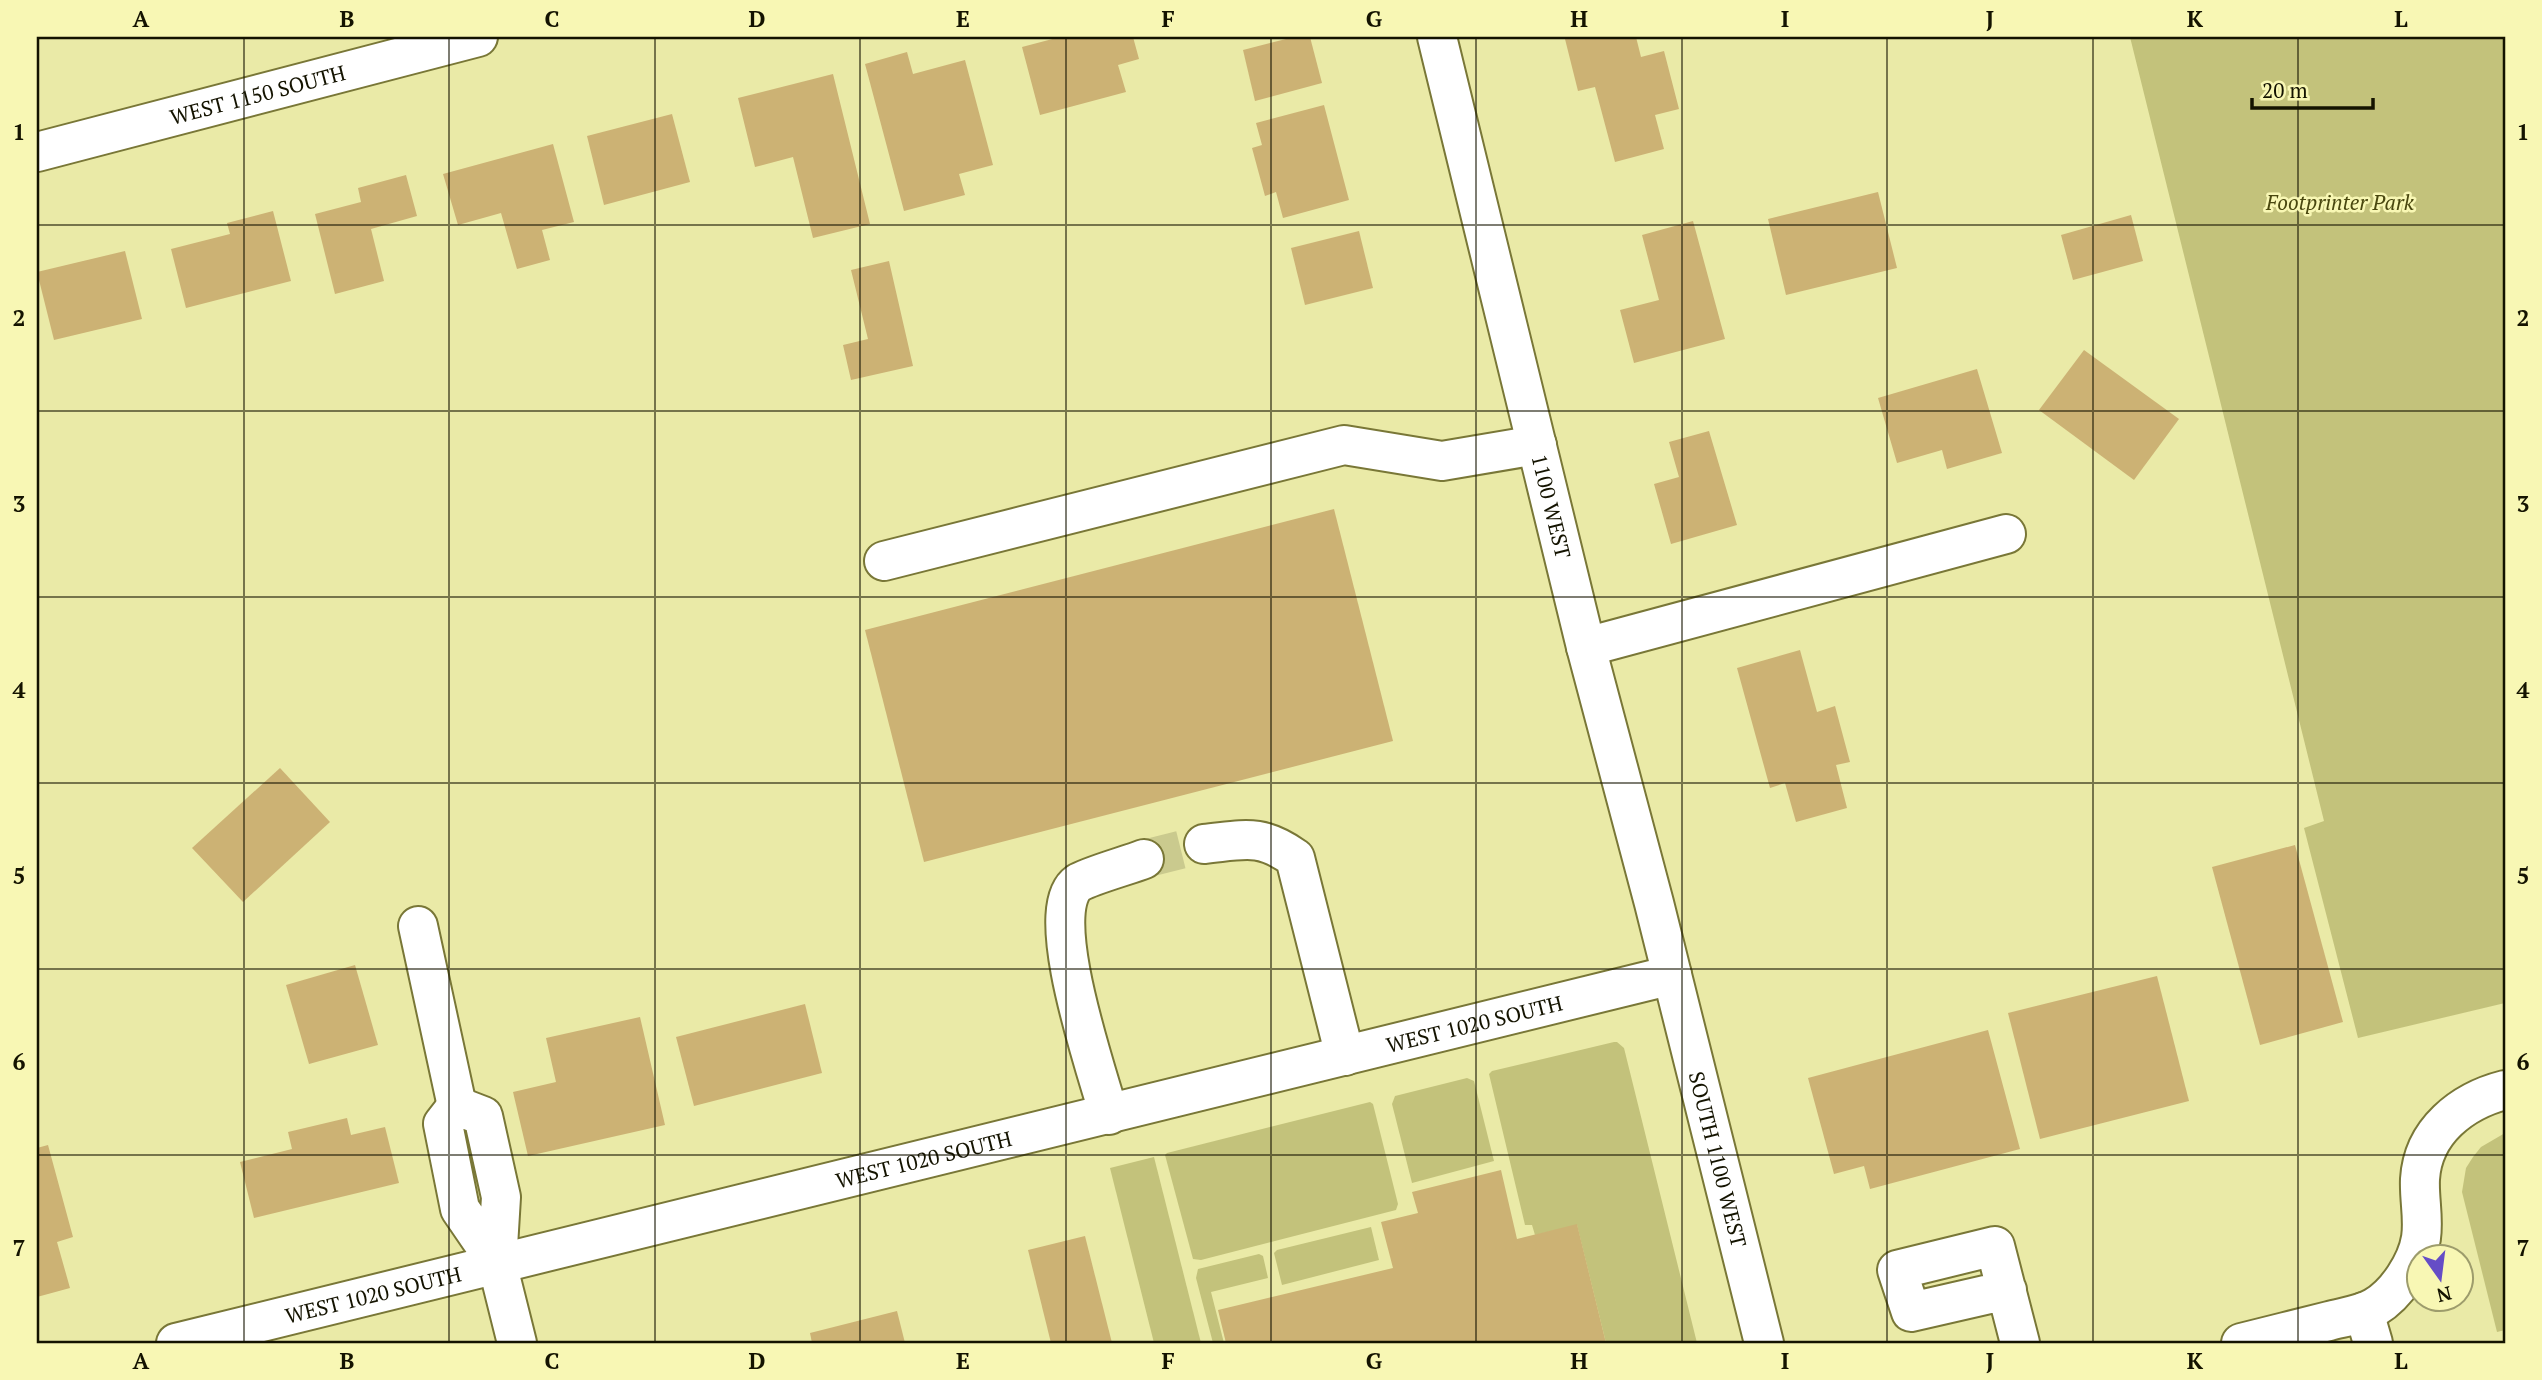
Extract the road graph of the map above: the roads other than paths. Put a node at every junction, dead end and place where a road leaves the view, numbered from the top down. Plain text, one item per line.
1 (478, 37) edge
2 (1437, 37) edge
3 (364, 51) edge
4 (37, 152) edge
5 (1536, 445) junction
6 (2006, 534) dead end
7 (884, 561) dead end
8 (1586, 647) junction
9 (1204, 844) tunnel mouth
10 (1144, 859) tunnel mouth
11 (418, 926) dead end
12 (1672, 975) junction
13 (1345, 1056) junction
14 (2505, 1090) edge
15 (1109, 1115) junction
16 (498, 1263) junction
17 (2007, 1290) dead end
18 (2369, 1328) edge
19 (176, 1343) edge
20 (517, 1343) edge
21 (1764, 1343) edge
22 (2020, 1343) edge
23 (2241, 1343) edge

1 - 3 street, WEST 1150 SOUTH
2 - 5 street, 1100 WEST
3 - 4 street, WEST 1150 SOUTH
5 - 7 street
5 - 8 street, 1100 WEST
6 - 8 street
8 - 12 street, 1100 WEST
9 - 13 street
10 - 15 street
11 - 16 street
12 - 13 street, WEST 1020 SOUTH
12 - 21 street, SOUTH 1100 WEST
13 - 15 street, WEST 1020 SOUTH
14 - 18 street
15 - 16 street, WEST 1020 SOUTH
16 - 19 street, WEST 1020 SOUTH
16 - 20 street
17 - 22 street
18 - 23 street

